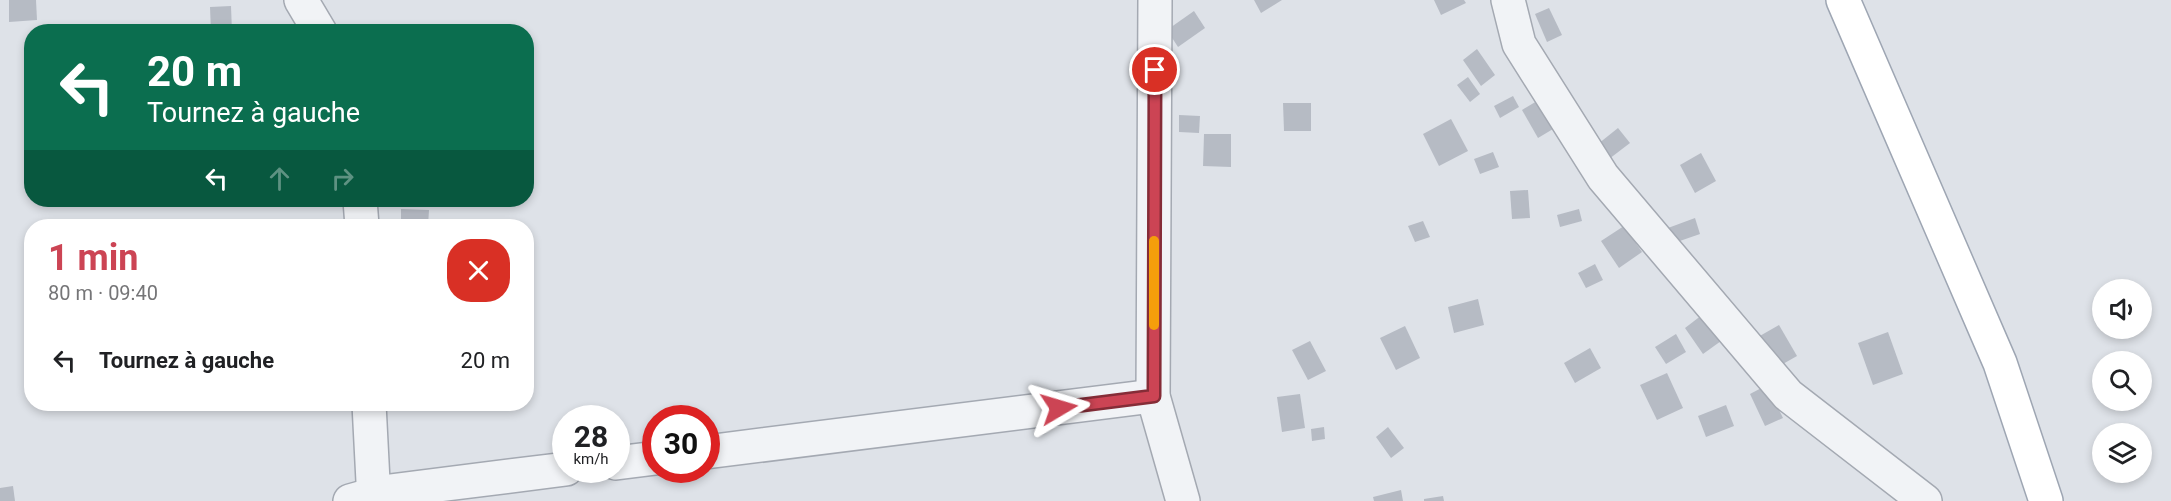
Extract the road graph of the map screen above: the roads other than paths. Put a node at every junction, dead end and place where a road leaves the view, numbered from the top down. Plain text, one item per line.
1 (301, 0) edge
2 (1155, 0) edge
3 (1508, 0) edge
4 (1843, 0) edge
5 (315, 24) edge
6 (1154, 396) junction
7 (369, 411) edge
8 (720, 450) edge
9 (552, 471) edge
10 (366, 499) edge
11 (1183, 501) edge
12 (1925, 501) edge
13 (2046, 501) edge

1 - 5 street
2 - 6 street
3 - 12 street
4 - 13 main road
6 - 8 street
6 - 11 street
7 - 10 street
9 - 10 street

